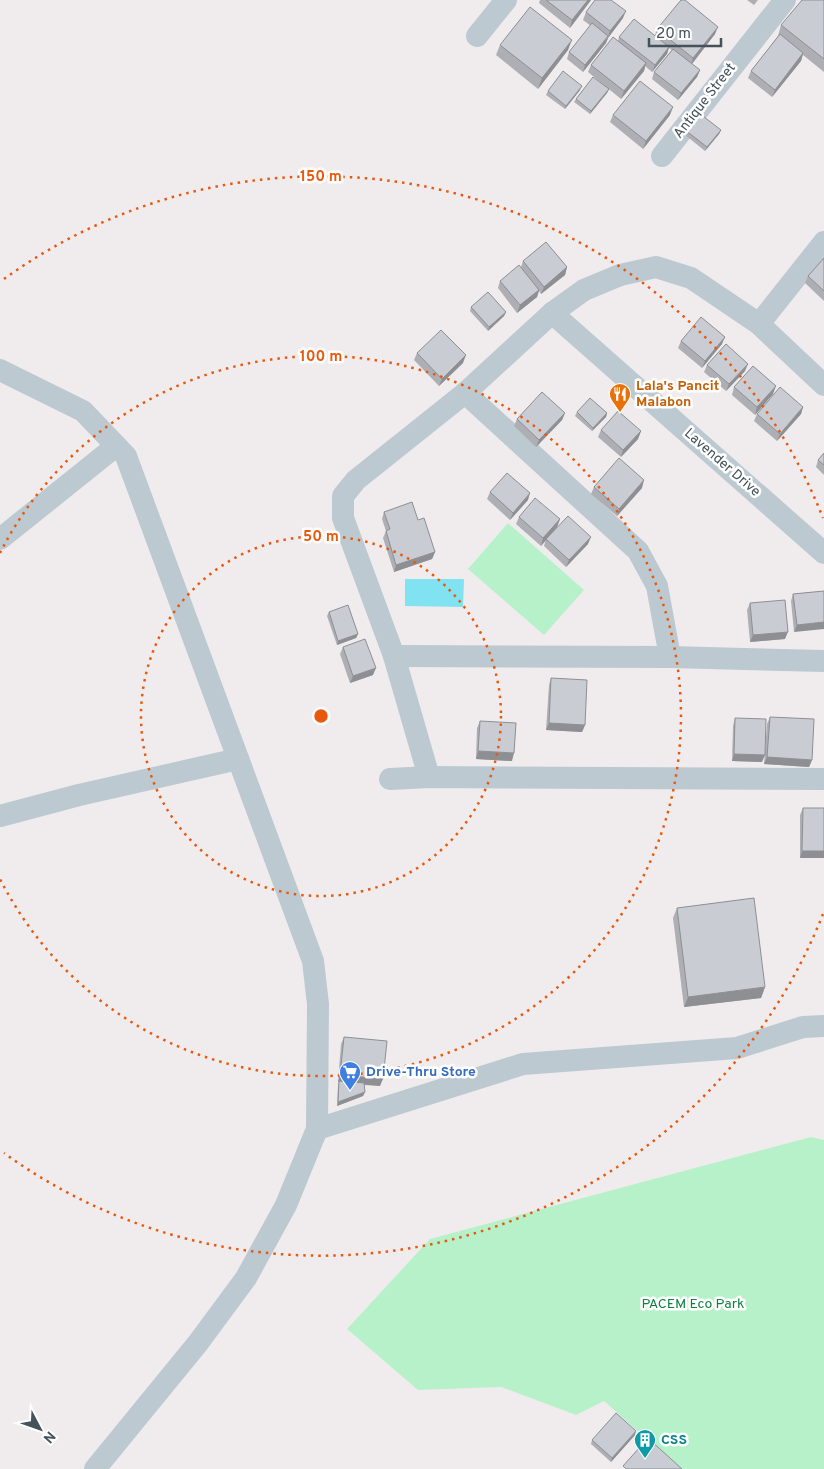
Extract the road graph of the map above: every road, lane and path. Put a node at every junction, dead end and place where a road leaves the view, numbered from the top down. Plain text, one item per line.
1 (506, 0) edge
2 (785, 0) edge
3 (477, 36) dead end
4 (662, 156) dead end
5 (824, 242) edge
6 (552, 313) junction
7 (759, 324) junction
8 (0, 370) edge
9 (824, 385) edge
10 (465, 394) junction
11 (116, 446) junction
12 (0, 540) edge
13 (824, 553) edge
14 (394, 656) junction
15 (670, 657) junction
16 (824, 661) edge
17 (238, 759) junction
18 (429, 777) junction
19 (390, 779) dead end
20 (824, 779) edge
21 (0, 816) edge
22 (824, 1026) edge
23 (317, 1129) junction
24 (95, 1469) edge

1 - 3 street
2 - 4 street, Antique Street
5 - 7 street
6 - 7 street
6 - 10 street
6 - 13 street, Lavender Drive
7 - 9 street
8 - 11 street
10 - 14 street
10 - 15 street
11 - 12 street
11 - 17 street
14 - 15 street
14 - 18 street
15 - 16 street
17 - 21 street
17 - 23 street
18 - 19 street
18 - 20 street
22 - 23 street
23 - 24 street

